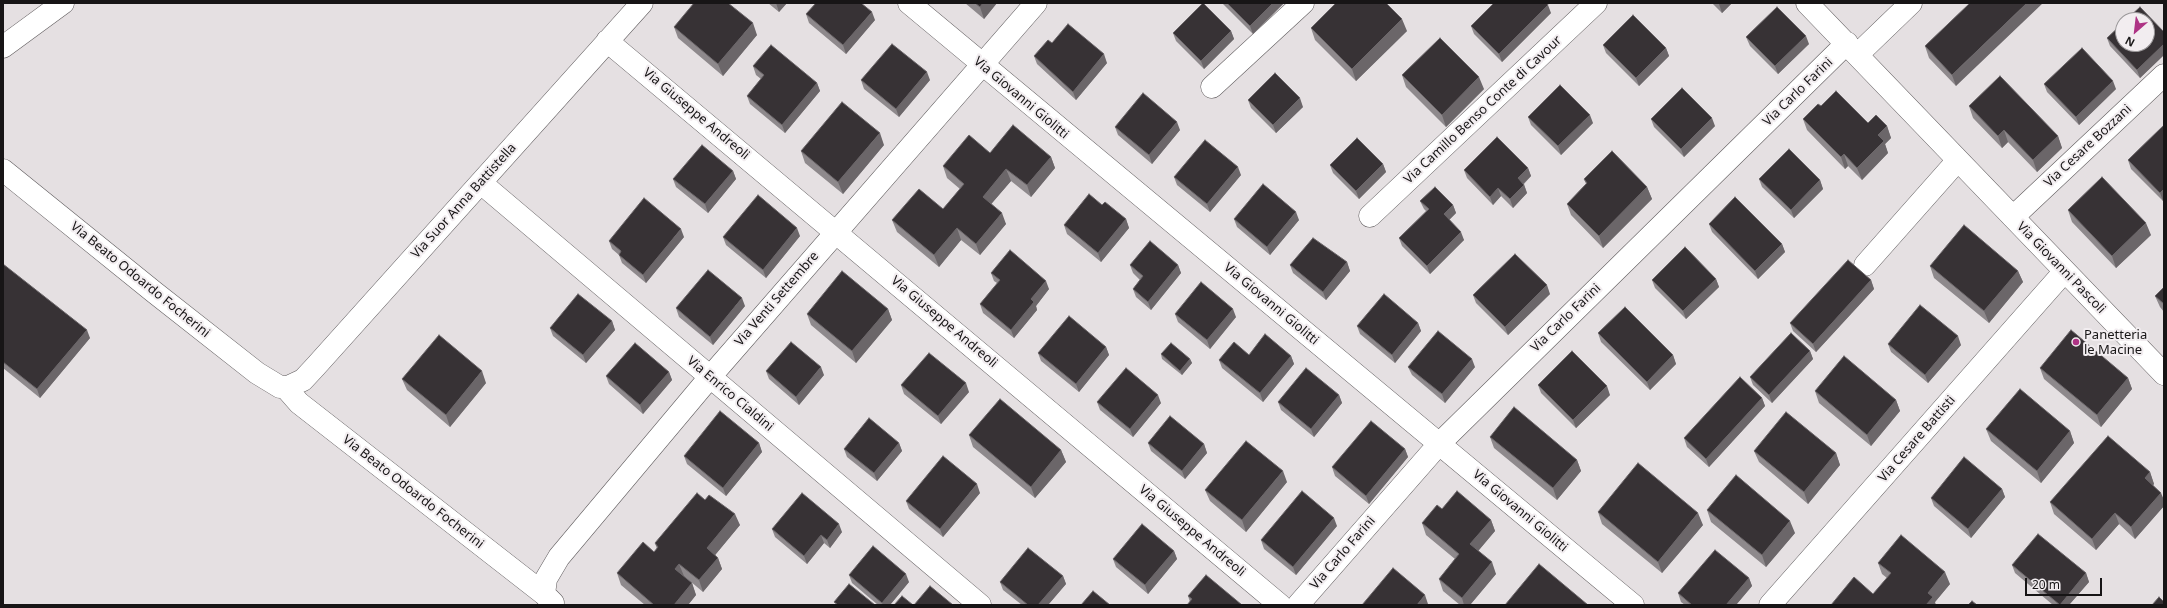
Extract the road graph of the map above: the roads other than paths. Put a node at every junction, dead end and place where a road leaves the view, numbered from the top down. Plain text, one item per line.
1 (63, 3) edge
2 (642, 3) edge
3 (909, 3) edge
4 (1036, 3) edge
5 (1302, 3) edge
6 (1596, 3) edge
7 (1807, 3) edge
8 (1911, 3) edge
9 (6, 41) edge
10 (607, 41) junction
11 (1852, 49) junction
12 (982, 64) junction
13 (2164, 75) edge
14 (1212, 87) dead end
15 (1958, 160) junction
16 (3, 170) edge
17 (481, 183) junction
18 (1370, 216) dead end
19 (2013, 217) junction
20 (836, 232) junction
21 (1865, 265) dead end
22 (2064, 272) junction
23 (2164, 374) edge
24 (710, 377) junction
25 (282, 387) junction
26 (1439, 444) junction
27 (550, 600) edge
28 (980, 605) edge
29 (1280, 605) edge
30 (1298, 605) edge
31 (1633, 605) edge
32 (1770, 605) edge

1 - 9 street
2 - 10 street, Via Suor Anna Battistella
3 - 12 street, Via Giovanni Giolitti
4 - 12 street, Via Venti Settembre
5 - 14 street
6 - 18 street, Via Camillo Benso Conte di Cavour
7 - 11 street, Via Giovanni Pascoli
8 - 11 street, Via Carlo Farini
10 - 17 street, Via Suor Anna Battistella
10 - 20 street, Via Giuseppe Andreoli
11 - 15 street, Via Giovanni Pascoli
11 - 26 street, Via Carlo Farini
12 - 20 street, Via Venti Settembre
12 - 26 street, Via Giovanni Giolitti
13 - 19 street, Via Cesare Bozzani
15 - 19 street, Via Giovanni Pascoli
15 - 21 street
16 - 25 street, Via Beato Odoardo Focherini
17 - 24 street, Via Enrico Cialdini
17 - 25 street, Via Suor Anna Battistella
19 - 22 street, Via Giovanni Pascoli
20 - 24 street, Via Venti Settembre
20 - 29 street, Via Giuseppe Andreoli
22 - 23 street, Via Giovanni Pascoli
22 - 32 street, Via Cesare Battisti
24 - 27 street, Via Venti Settembre
24 - 28 street, Via Enrico Cialdini
25 - 27 street, Via Beato Odoardo Focherini
26 - 30 street, Via Carlo Farini
26 - 31 street, Via Giovanni Giolitti

